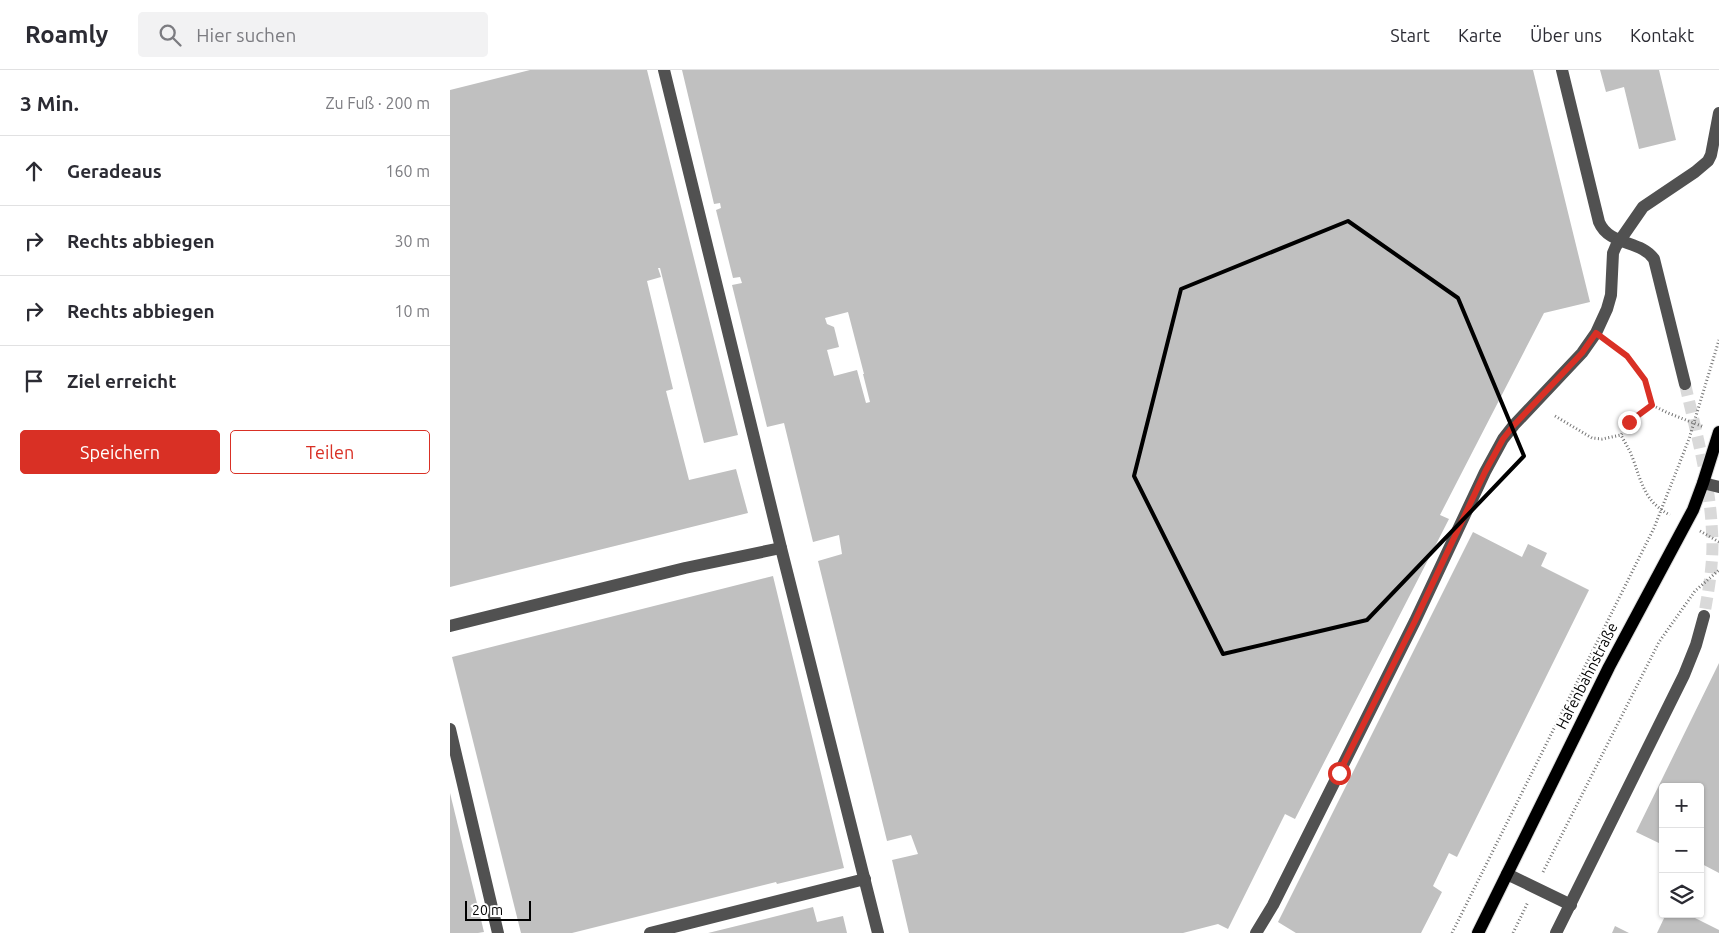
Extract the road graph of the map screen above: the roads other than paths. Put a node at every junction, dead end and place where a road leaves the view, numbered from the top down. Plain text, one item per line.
1 (664, 70) edge
2 (1562, 70) edge
3 (1719, 113) edge
4 (1619, 241) junction
5 (1686, 384) tunnel mouth
6 (1719, 432) edge
7 (1703, 483) junction
8 (1719, 487) edge
9 (781, 548) junction
10 (1704, 616) tunnel mouth
11 (450, 626) edge
12 (450, 729) edge
13 (1507, 874) junction
14 (865, 880) junction
15 (1571, 906) junction
16 (498, 933) edge
17 (650, 933) edge
18 (878, 933) edge
19 (1256, 933) edge
20 (1478, 933) edge
21 (1556, 933) edge

1 - 9 street
2 - 4 street
3 - 4 street
4 - 5 street
4 - 19 street
6 - 7 main road, Hafenbahnstraße
7 - 8 street
7 - 13 main road, Hafenbahnstraße
9 - 11 street
9 - 14 street
10 - 15 street
12 - 16 street
13 - 15 street
13 - 20 main road, Hafenbahnstraße
14 - 17 street
14 - 18 street
15 - 21 street

